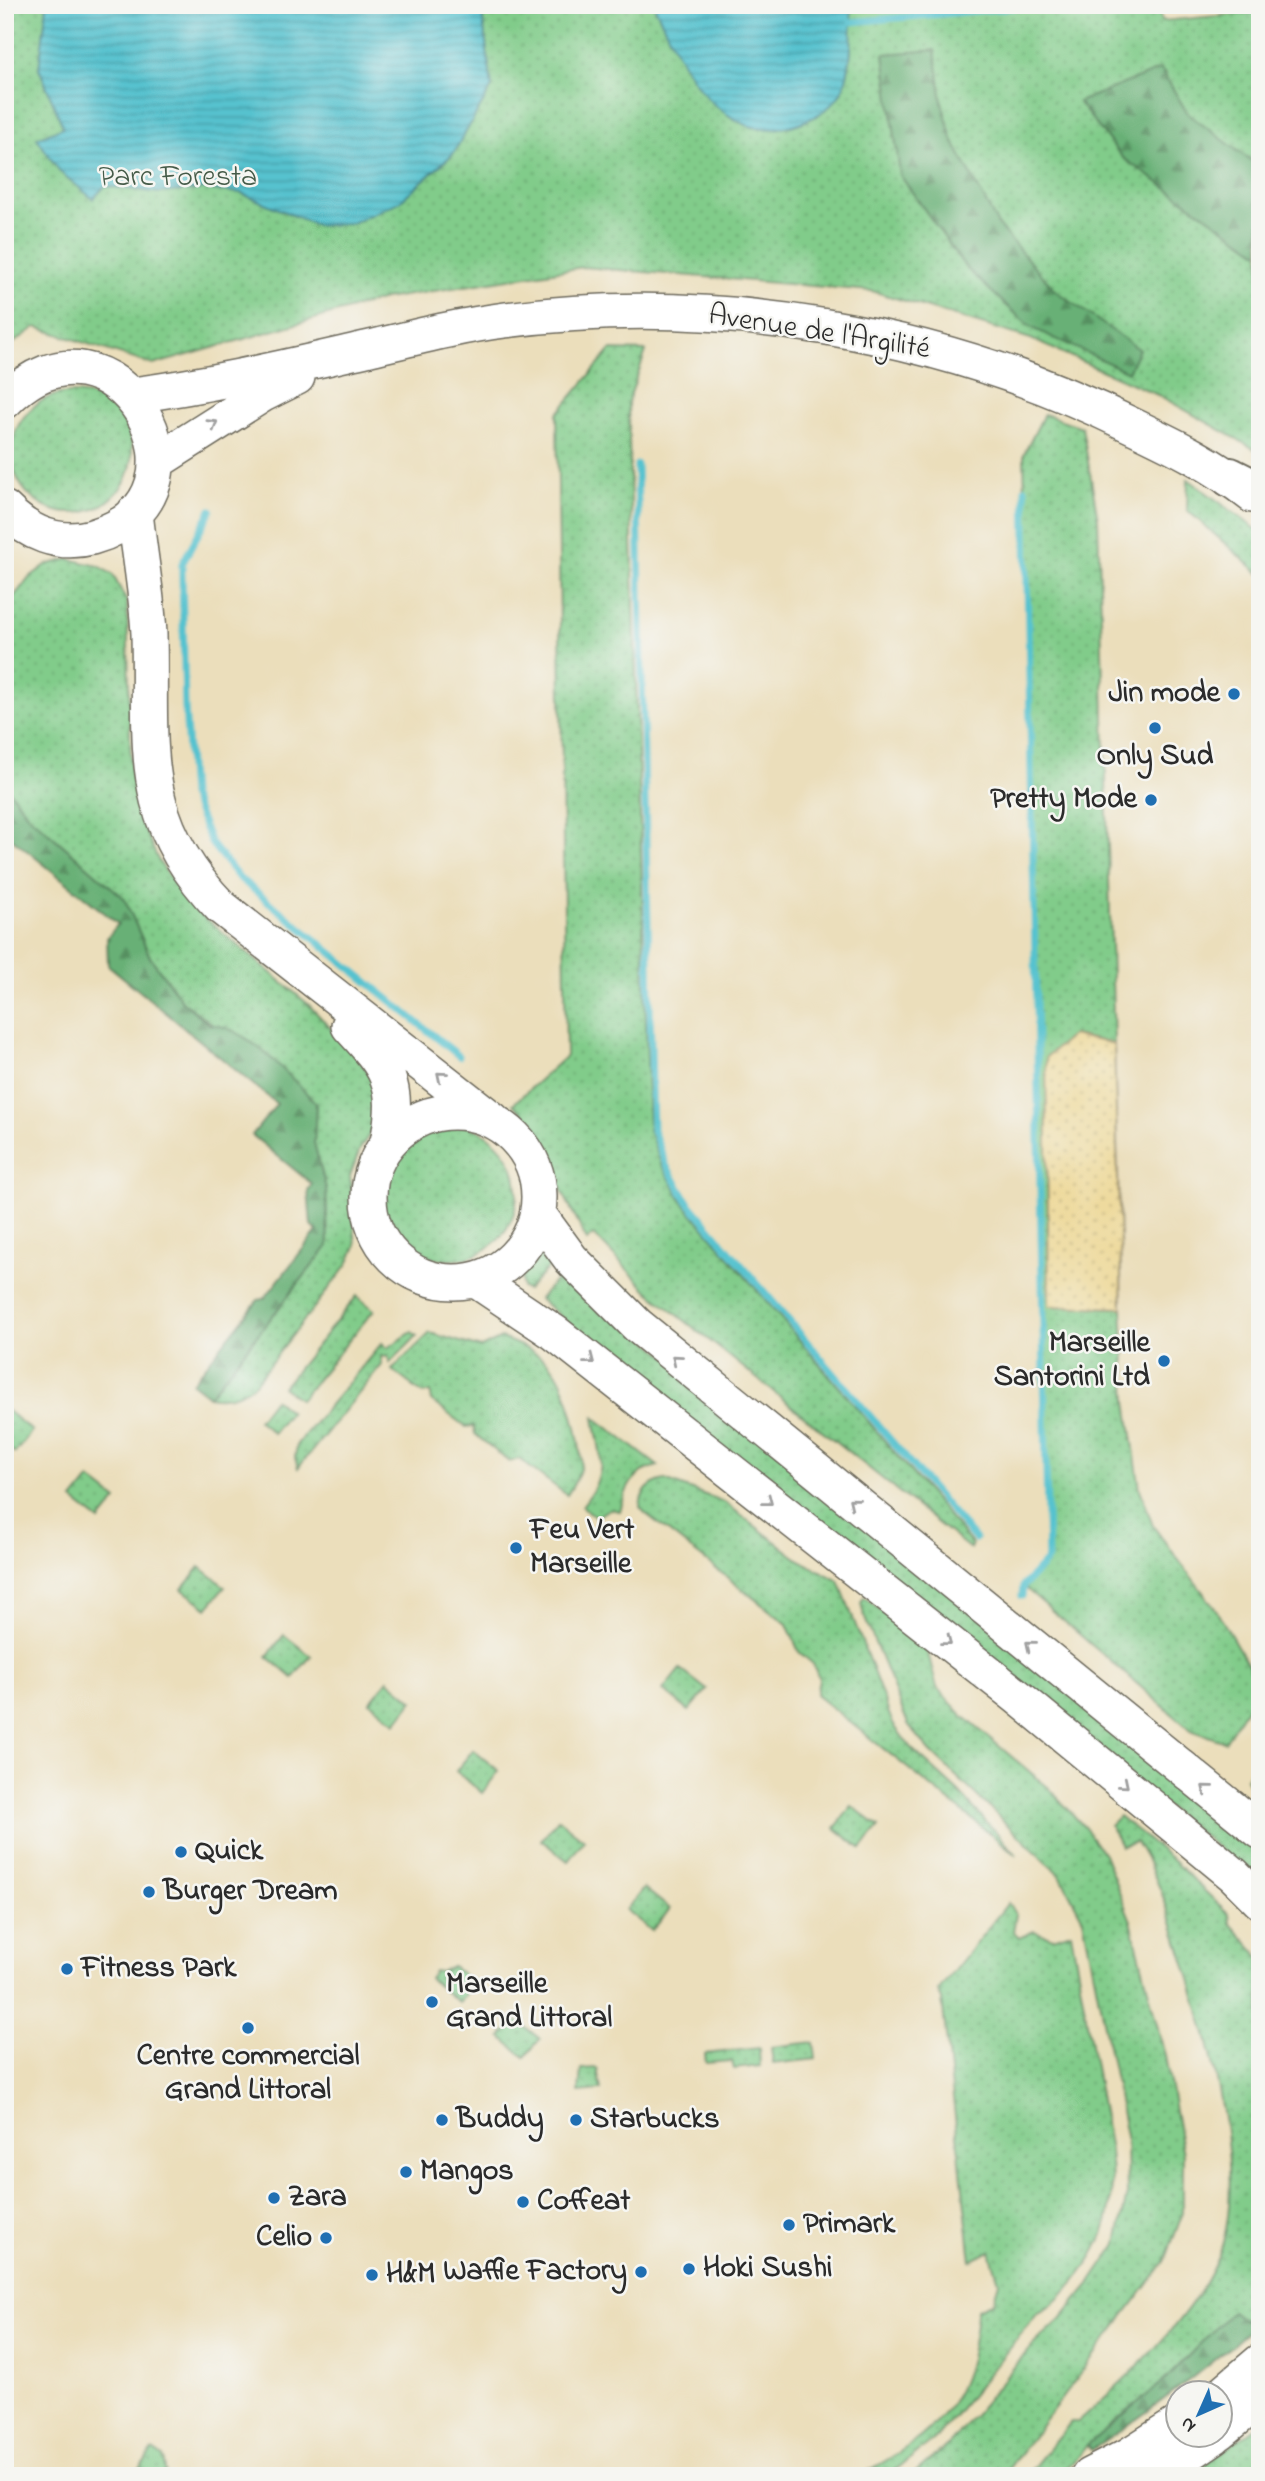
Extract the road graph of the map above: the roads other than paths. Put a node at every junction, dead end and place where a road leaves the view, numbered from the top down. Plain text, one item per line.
1 (347, 353) junction
2 (132, 395) junction
3 (5, 401) edge
4 (156, 462) junction
5 (1245, 485) edge
6 (1260, 502) edge
7 (5, 509) edge
8 (135, 512) junction
9 (83, 539) junction
10 (141, 577) junction
11 (292, 964) junction
12 (493, 1120) junction
13 (388, 1142) junction
14 (538, 1214) junction
15 (476, 1280) junction
16 (1260, 1831) edge
17 (1260, 1901) edge
18 (1260, 2362) edge
19 (1234, 2384) edge
20 (1260, 2399) edge
21 (1234, 2420) edge
22 (1164, 2433) edge
23 (1193, 2450) edge
24 (1089, 2476) edge
25 (1156, 2476) edge

1 - 2 street, Avenue de l'Argilité
4 -> 1 street, Avenue de l'Argilité
1 - 5 street, Avenue de l'Argilité
2 - 3 street
2 - 4 street
4 - 8 street
5 - 6 street, Avenue de l'Argilité
7 - 9 street
8 - 9 street
8 - 10 street
9 - 10 street
10 - 11 street
12 -> 11 street
11 - 13 street
12 - 13 street
12 - 14 street
13 - 15 street
14 - 15 street
16 -> 14 street
15 -> 17 street
18 - 19 street
20 - 21 street
22 - 24 street
23 - 25 street

